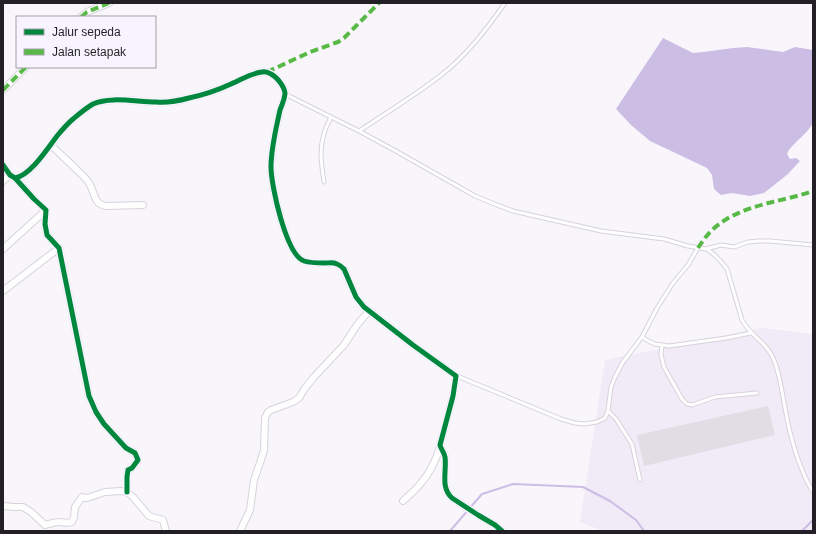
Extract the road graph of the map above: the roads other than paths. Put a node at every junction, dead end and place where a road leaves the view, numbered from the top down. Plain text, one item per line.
1 (109, 3) edge
2 (505, 3) edge
3 (82, 16) edge
4 (25, 68) edge
5 (3, 90) edge
6 (285, 94) junction
7 (331, 117) junction
8 (359, 131) junction
9 (51, 145) junction
10 (3, 165) edge
11 (13, 176) junction
12 (3, 181) edge
13 (324, 182) dead end
14 (143, 205) dead end
15 (46, 210) junction
16 (813, 245) edge
17 (59, 248) junction
18 (698, 248) junction
19 (3, 249) edge
20 (706, 249) junction
21 (3, 291) edge
22 (368, 312) junction
23 (751, 333) junction
24 (642, 337) junction
25 (662, 345) junction
26 (456, 376) junction
27 (757, 393) dead end
28 (608, 411) junction
29 (440, 447) junction
30 (640, 480) dead end
31 (127, 492) junction
32 (813, 492) edge
33 (403, 501) dead end
34 (3, 506) edge
35 (166, 531) edge
36 (240, 531) edge
37 (502, 531) edge

1 - 3 street
2 - 8 lane
4 - 5 street
6 - 7 lane
6 - 9 street
6 - 22 street
7 - 8 lane
7 - 13 lane
8 - 18 lane
9 - 11 street
9 - 14 street
10 - 11 street
11 - 12 street
11 - 15 street
15 - 17 street
15 - 19 street
16 - 20 lane
17 - 21 street
17 - 31 street
18 - 20 lane
18 - 24 lane
20 - 23 lane
22 - 26 street
22 - 36 street
23 - 25 lane
23 - 32 lane
24 - 25 lane
24 - 28 lane
25 - 27 lane
26 - 28 lane
26 - 29 street
28 - 30 lane
29 - 33 street
29 - 37 street
31 - 34 street
31 - 35 street

